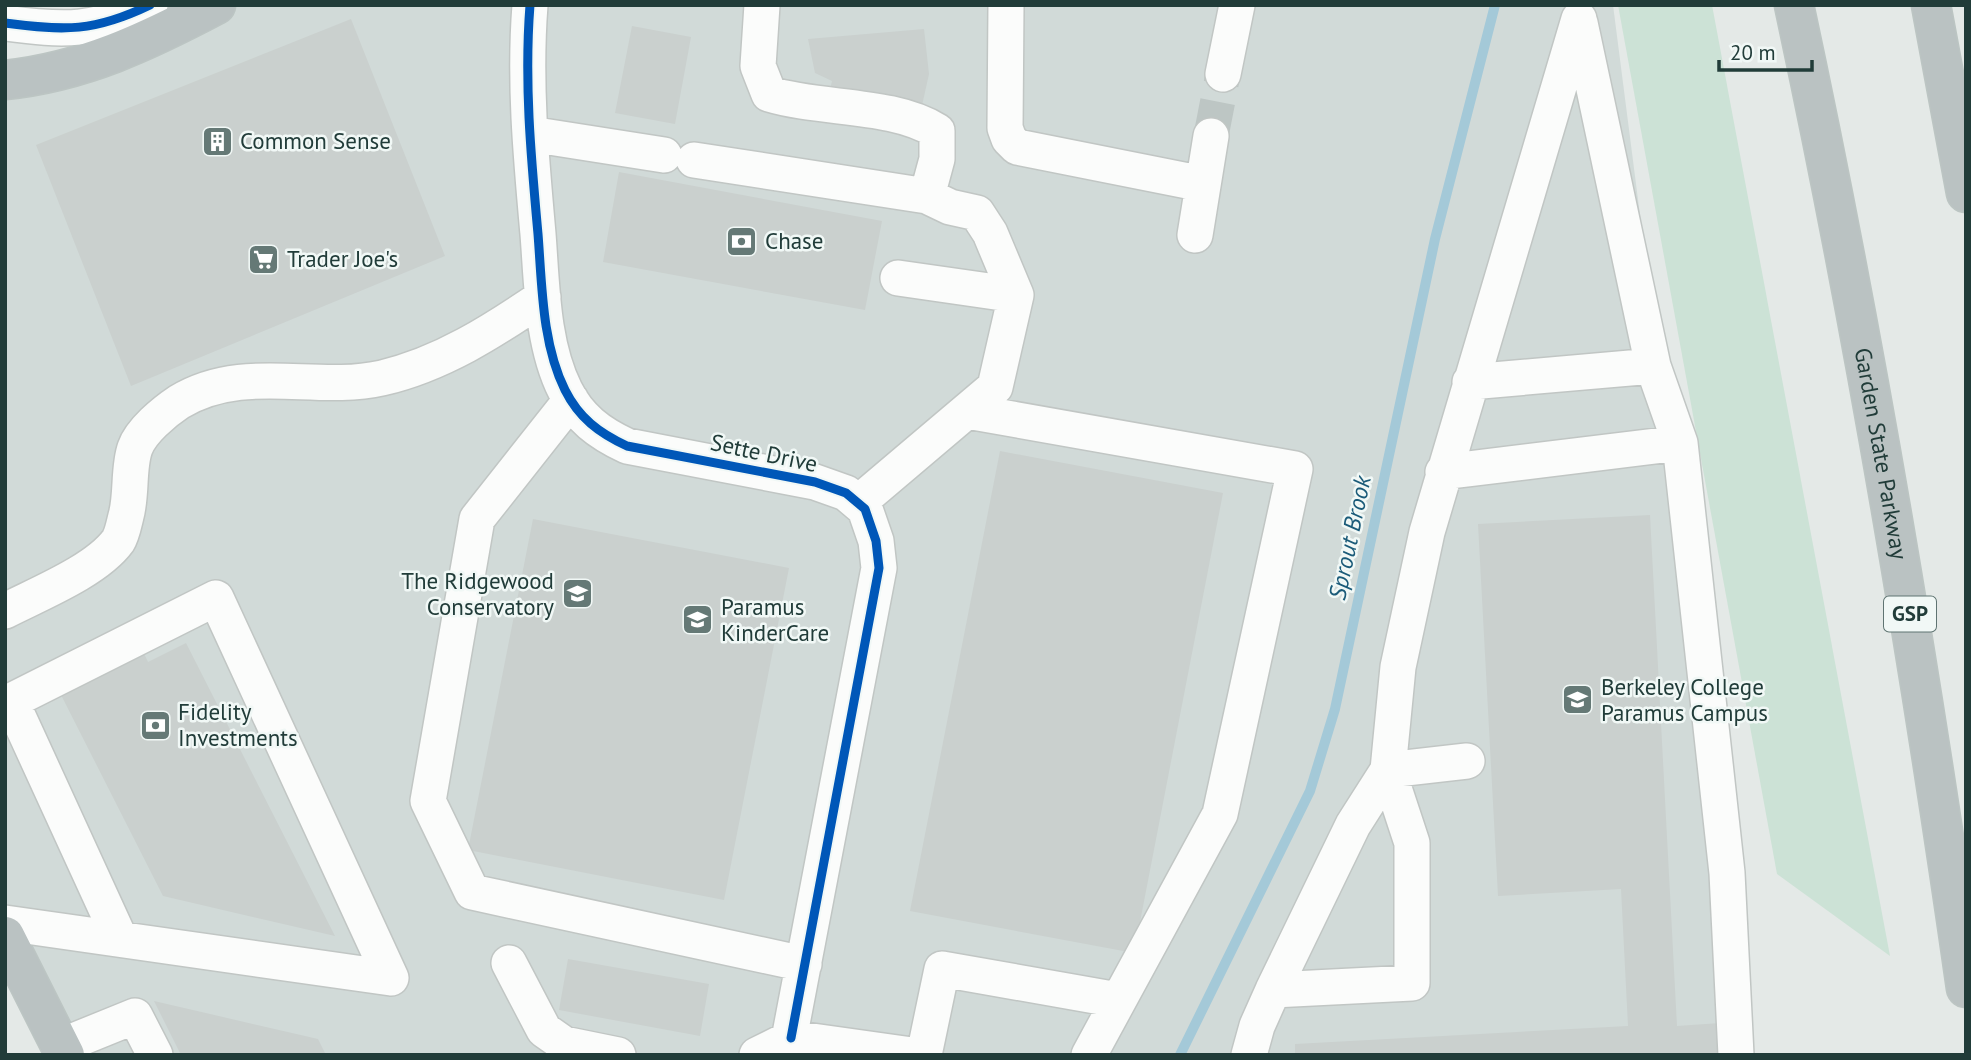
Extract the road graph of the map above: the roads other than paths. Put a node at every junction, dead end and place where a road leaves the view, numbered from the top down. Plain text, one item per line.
1 (43, 5) edge
2 (150, 5) edge
3 (216, 5) edge
4 (530, 5) edge
5 (762, 5) edge
6 (1237, 5) edge
7 (1794, 5) edge
8 (1931, 5) edge
9 (1014, 7) edge
10 (1579, 12) edge
11 (5, 15) edge
12 (5, 23) edge
13 (1223, 74) tunnel mouth
14 (5, 80) edge
15 (530, 134) junction
16 (1211, 136) tunnel mouth
17 (1203, 184) junction
18 (1966, 193) edge
19 (927, 196) junction
20 (1195, 235) dead end
21 (898, 278) dead end
22 (1016, 295) junction
23 (543, 297) junction
24 (1653, 366) junction
25 (1470, 382) junction
26 (571, 400) junction
27 (967, 411) junction
28 (1680, 443) junction
29 (1443, 472) junction
30 (858, 503) junction
31 (5, 611) edge
32 (8, 703) edge
33 (1468, 761) dead end
34 (1388, 771) junction
35 (5, 923) edge
36 (5, 936) edge
37 (120, 939) junction
38 (509, 963) dead end
39 (804, 964) junction
40 (1966, 988) edge
41 (1273, 990) junction
42 (1118, 1000) junction
43 (789, 1046) edge
44 (63, 1050) edge
45 (155, 1055) edge
46 (618, 1055) edge
47 (757, 1055) edge
48 (912, 1055) edge
49 (924, 1055) edge
50 (1089, 1055) edge
51 (1249, 1055) edge
52 (1736, 1055) edge

1 - 11 street
2 - 12 street
3 - 14 highway
4 - 15 street, Sette Drive
5 - 19 street
6 - 13 street
7 - 40 highway, Garden State Parkway / GSP
8 - 18 highway
9 - 17 street
10 - 24 street
10 - 25 street
15 - 19 street
15 - 23 street, Sette Drive
16 - 17 street
17 - 20 street
19 - 22 street
21 - 22 street
22 - 27 street
23 - 26 street, Sette Drive
23 - 31 street
24 - 25 street
24 - 28 street
25 - 29 street
26 - 30 street, Sette Drive
26 - 39 street
27 - 30 street
27 - 42 street
28 - 29 street
28 - 52 street
29 - 34 street
30 - 39 street
32 - 37 street
32 - 37 street
33 - 34 street
34 - 41 street
34 - 41 street
35 - 37 street
36 - 44 highway
38 - 46 street
39 - 43 street
41 - 51 street
42 - 49 street
42 - 50 street
43 - 47 street
43 - 48 street
44 - 45 street

